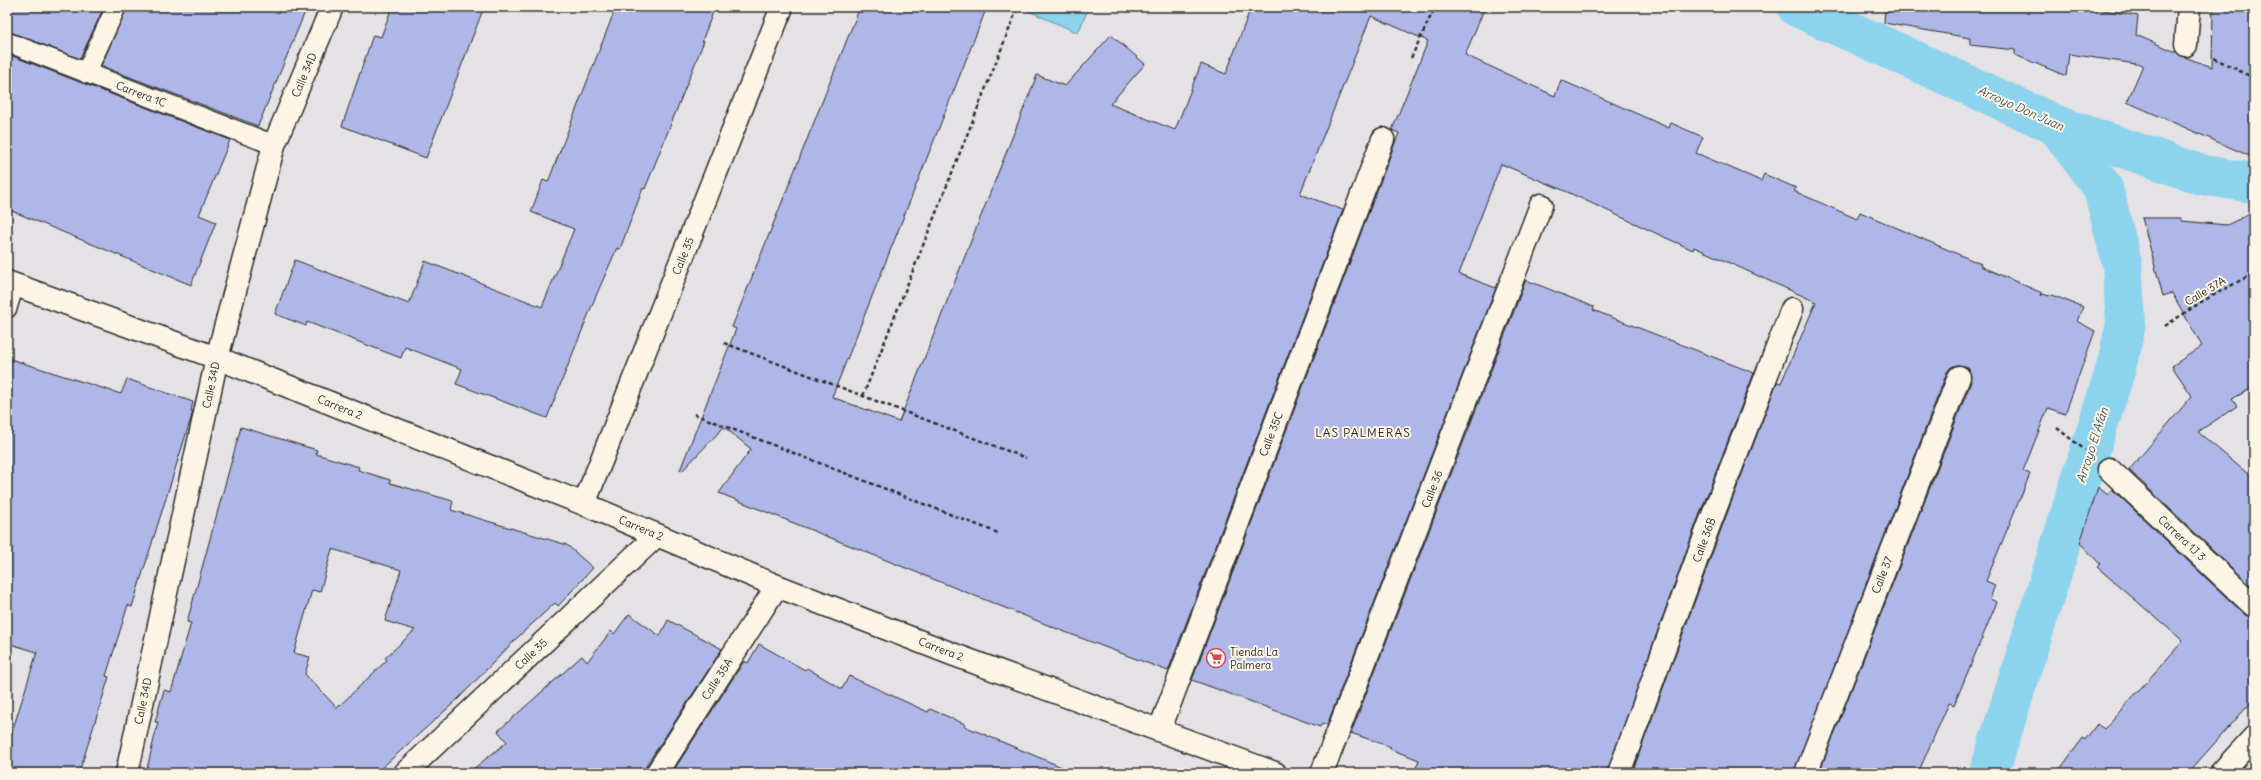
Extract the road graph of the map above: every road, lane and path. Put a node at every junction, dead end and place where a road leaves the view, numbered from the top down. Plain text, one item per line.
1 (116, 7) edge
2 (332, 7) edge
3 (782, 7) edge
4 (1018, 7) edge
5 (1435, 7) edge
6 (2189, 7) edge
7 (7, 42) edge
8 (2186, 45) joint
9 (1412, 58) dead end
10 (86, 72) junction
11 (2254, 78) edge
12 (1383, 139) dead end
13 (274, 145) junction
14 (1541, 205) dead end
15 (2254, 273) edge
16 (10, 284) edge
17 (7, 308) edge
18 (1792, 309) dead end
19 (2165, 326) dead end
20 (724, 343) dead end
21 (217, 358) junction
22 (1959, 377) dead end
23 (863, 396) junction
24 (694, 414) dead end
25 (2057, 428) dead end
26 (1026, 458) dead end
27 (2109, 469) joint
28 (584, 504) junction
29 (998, 533) dead end
30 (657, 534) junction
31 (777, 586) junction
32 (2254, 606) edge
33 (1160, 729) junction
34 (2254, 737) edge
35 (128, 773) edge
36 (405, 773) edge
37 (657, 773) edge
38 (1275, 773) edge
39 (1322, 773) edge
40 (1619, 773) edge
41 (1806, 773) edge
42 (2221, 773) edge

1 - 10 lane
2 - 13 street, Calle 34D
3 - 28 street, Calle 35
4 - 23 path
5 - 9 path
6 - 8 street
7 - 10 lane, Carrera 1C
8 - 11 path
10 - 13 lane, Carrera 1C
12 - 33 street, Calle 35C
13 - 21 street, Calle 34D
14 - 39 street, Calle 36
15 - 19 path, Calle 37A
16 - 17 lane
16 - 21 street, Carrera 2
18 - 40 street, Calle 36B
20 - 23 path
21 - 28 street, Carrera 2
21 - 35 street, Calle 34D
22 - 41 street, Calle 37
23 - 26 path
24 - 29 path
25 - 27 path
27 - 32 street, Carrera 1J 3
28 - 30 street, Carrera 2
30 - 31 street, Carrera 2
30 - 36 street, Calle 35
31 - 33 street, Carrera 2
31 - 37 street, Calle 35A
33 - 38 street, Carrera 2
34 - 42 street

